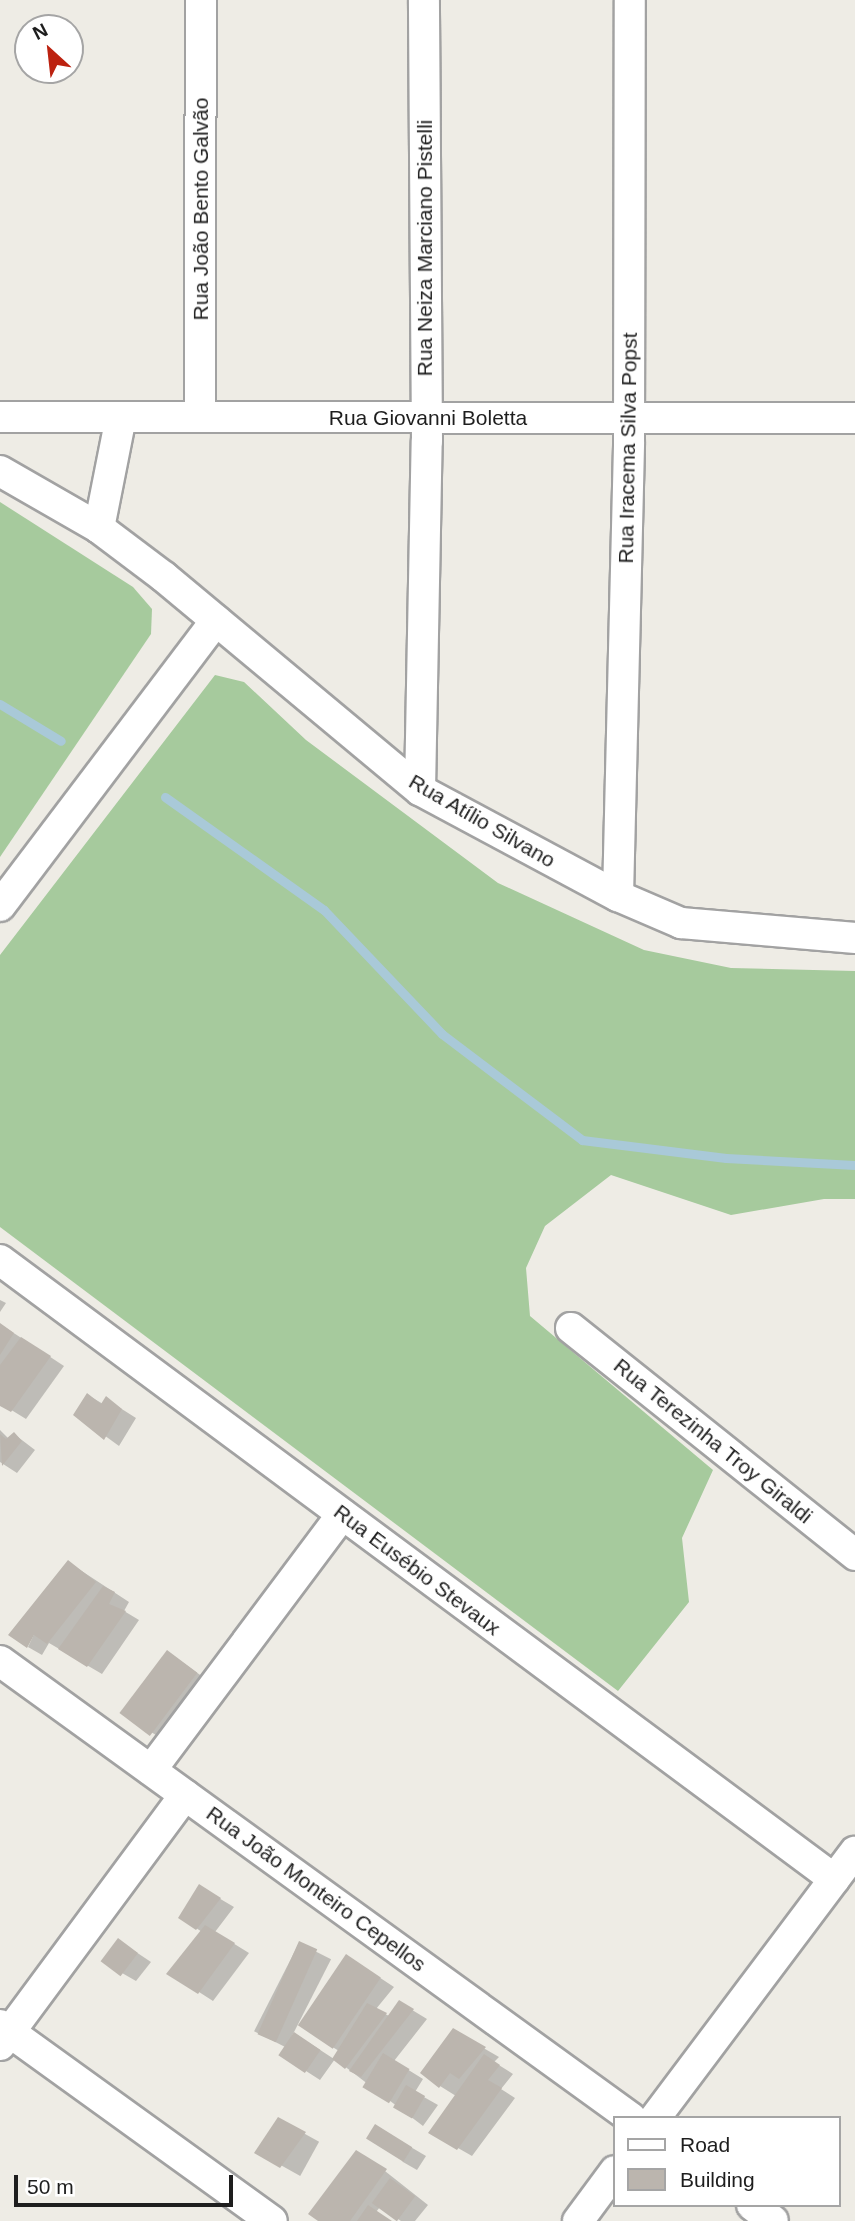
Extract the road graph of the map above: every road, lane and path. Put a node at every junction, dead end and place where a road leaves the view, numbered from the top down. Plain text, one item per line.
1 (201, 0) edge
2 (424, 0) edge
3 (630, 0) edge
4 (0, 417) edge
5 (121, 417) junction
6 (200, 417) junction
7 (427, 418) junction
8 (855, 418) edge
9 (629, 419) junction
10 (0, 471) edge
11 (99, 528) junction
12 (216, 620) junction
13 (420, 790) junction
14 (618, 896) junction
15 (0, 906) edge
16 (855, 938) edge
17 (0, 1260) edge
18 (571, 1328) dead end
19 (342, 1515) junction
20 (855, 1555) edge
21 (0, 1661) edge
22 (151, 1770) junction
23 (185, 1795) junction
24 (855, 1852) edge
25 (834, 1879) junction
26 (3, 2034) edge
27 (628, 2116) edge
28 (656, 2116) edge
29 (614, 2172) edge
30 (755, 2207) edge
31 (272, 2221) edge
32 (578, 2221) edge
33 (774, 2221) edge

1 - 6 street, Rua João Bento Galvão
2 - 7 street, Rua Neiza Marciano Pistelli
3 - 9 street, Rua Iracema Silva Popst
4 - 5 street, Rua Giovanni Boletta
5 - 6 street, Rua Giovanni Boletta
5 - 11 street
6 - 7 street, Rua Giovanni Boletta
7 - 9 street, Rua Giovanni Boletta
7 - 13 street, Rua Neiza Marciano Pistelli
8 - 9 street, Rua Giovanni Boletta
9 - 14 street, Rua Iracema Silva Popst
10 - 11 street, Rua Atílio Silvano
11 - 12 street, Rua Atílio Silvano
12 - 13 street, Rua Atílio Silvano
12 - 15 street
13 - 14 street, Rua Atílio Silvano
14 - 16 street, Rua Atílio Silvano
17 - 19 street, Rua Eusébio Stevaux
18 - 20 street, Rua Terezinha Troy Giraldi
19 - 22 street
19 - 25 street, Rua Eusébio Stevaux
21 - 22 street, Rua João Monteiro Cepellos
22 - 23 street, Rua João Monteiro Cepellos
23 - 26 street
23 - 27 street, Rua João Monteiro Cepellos
24 - 25 street
25 - 28 street
26 - 31 street
29 - 32 street
30 - 33 street

